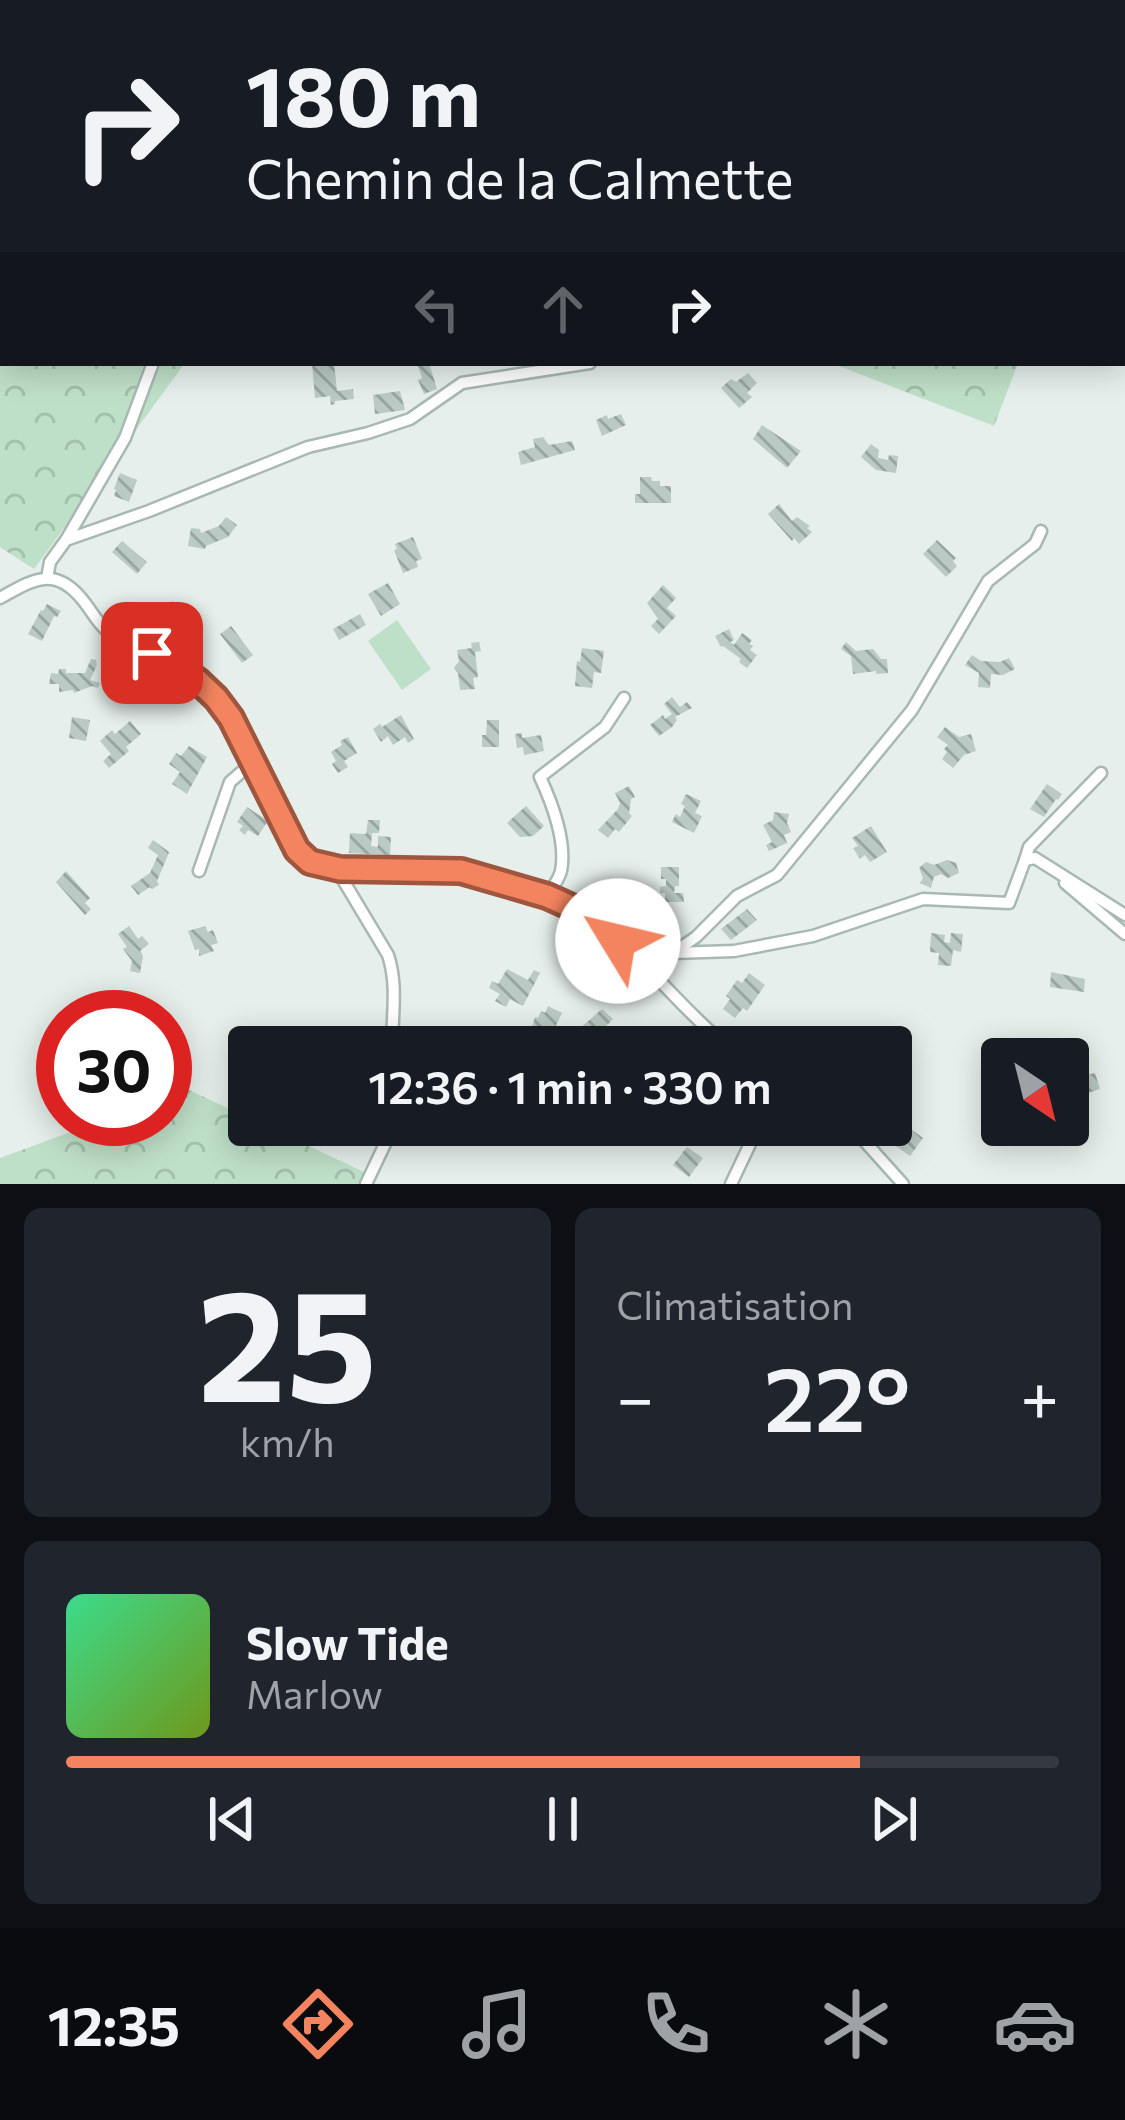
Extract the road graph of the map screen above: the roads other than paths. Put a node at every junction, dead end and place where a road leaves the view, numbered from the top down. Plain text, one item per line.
1 (151, 366) edge
2 (571, 366) edge
3 (1040, 531) dead end
4 (65, 539) junction
5 (47, 578) junction
6 (0, 598) edge
7 (624, 698) dead end
8 (253, 762) junction
9 (1101, 773) dead end
10 (1030, 859) junction
11 (340, 869) junction
12 (199, 871) dead end
13 (547, 896) junction
14 (1125, 914) edge
15 (1125, 934) edge
16 (673, 953) junction
17 (637, 958) junction
18 (393, 1026) edge
19 (704, 1026) edge
20 (384, 1146) edge
21 (749, 1146) edge
22 (869, 1146) edge
23 (366, 1184) edge
24 (730, 1184) edge
25 (903, 1184) edge

1 - 4 street
2 - 4 street
3 - 16 street
4 - 5 street
5 - 6 street
5 - 8 street
7 - 13 street
8 - 11 street
8 - 12 street
9 - 10 street
10 - 14 street
10 - 15 street
10 - 16 street
11 - 13 street
11 - 18 street
13 - 17 street
16 - 17 street
17 - 19 street
20 - 23 street
21 - 24 street
22 - 25 street

